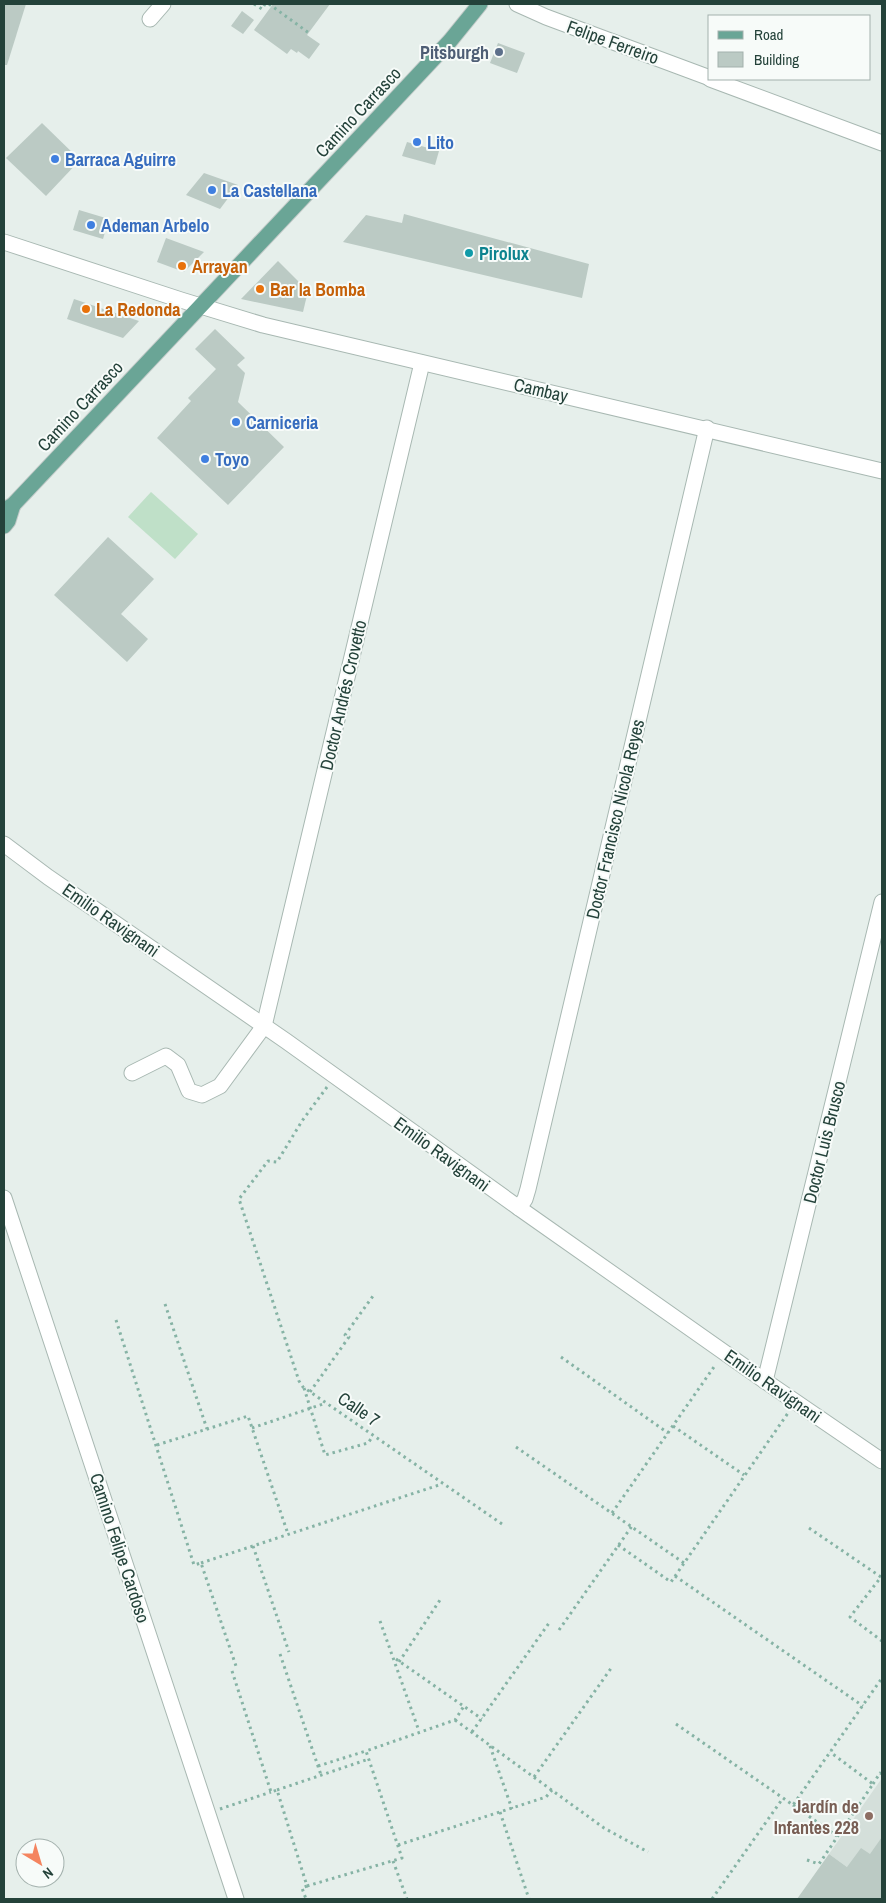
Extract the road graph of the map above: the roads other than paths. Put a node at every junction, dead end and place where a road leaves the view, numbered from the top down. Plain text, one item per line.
1 (163, 4) edge
2 (480, 4) edge
3 (516, 4) edge
4 (150, 19) dead end
5 (708, 78) edge
6 (713, 80) edge
7 (882, 143) edge
8 (4, 242) edge
9 (200, 306) junction
10 (422, 363) junction
11 (707, 428) junction
12 (882, 470) edge
13 (8, 508) edge
14 (4, 526) edge
15 (4, 844) edge
16 (882, 902) edge
17 (264, 1026) junction
18 (132, 1073) dead end
19 (4, 1198) edge
20 (519, 1208) junction
21 (765, 1381) junction
22 (882, 1461) edge
23 (236, 1899) edge

1 - 4 street
2 - 9 main road, Camino Carrasco
3 - 5 street, Felipe Ferreiro
6 - 7 street, Felipe Ferreiro
8 - 9 street, Cambay
9 - 10 street, Cambay
9 - 13 main road, Camino Carrasco
10 - 11 street, Cambay
10 - 17 street, Doctor Andrés Crovetto
11 - 12 street, Cambay
11 - 20 street, Doctor Francisco Nicola Reyes
13 - 14 main road, Camino Carrasco
15 - 17 street, Emilio Ravignani
16 - 21 street, Doctor Luis Brusco
17 - 18 street
17 - 20 street, Emilio Ravignani
19 - 23 street, Camino Felipe Cardoso
20 - 21 street, Emilio Ravignani
21 - 22 street, Emilio Ravignani

